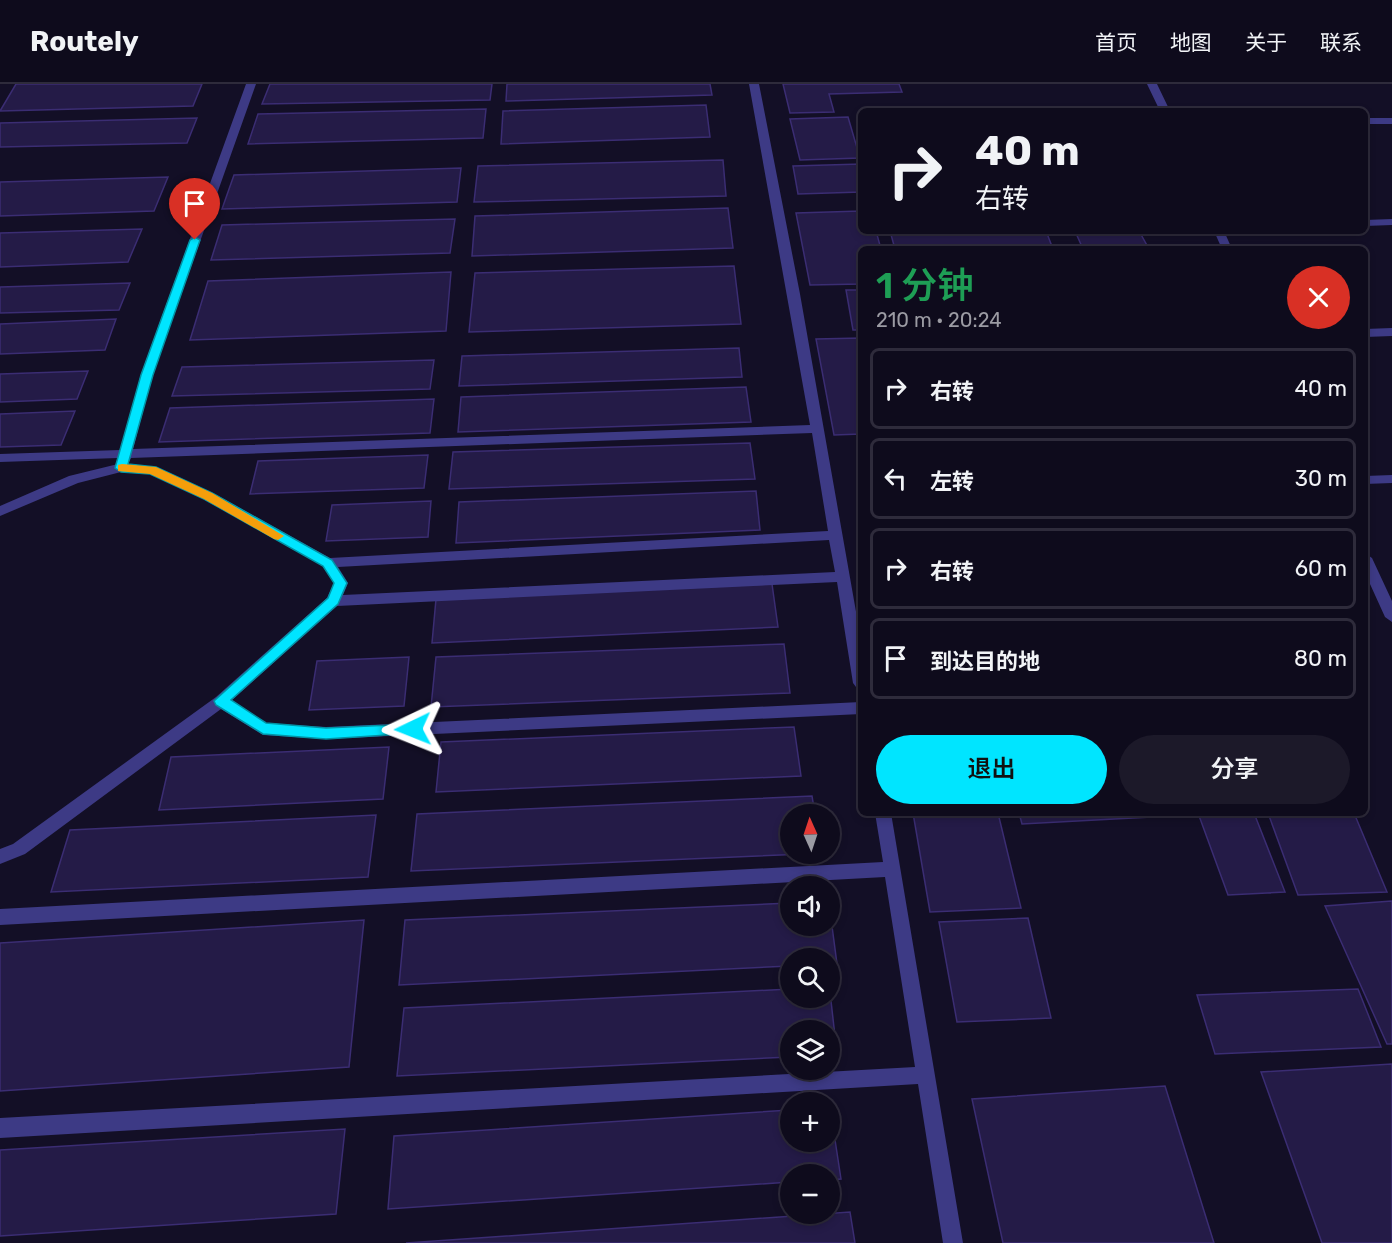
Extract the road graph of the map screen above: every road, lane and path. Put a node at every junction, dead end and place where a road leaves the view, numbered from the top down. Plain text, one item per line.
1 (251, 84) edge
2 (754, 84) edge
3 (1152, 84) edge
4 (1164, 108) edge
5 (1368, 121) edge
6 (1392, 121) edge
7 (1368, 222) edge
8 (1392, 222) edge
9 (1392, 332) edge
10 (1368, 333) edge
11 (818, 429) junction
12 (0, 458) edge
13 (123, 461) junction
14 (1392, 479) edge
15 (1368, 480) edge
16 (0, 511) edge
17 (836, 535) junction
18 (328, 563) junction
19 (1368, 565) edge
20 (843, 577) junction
21 (333, 601) junction
22 (1392, 617) edge
23 (858, 665) edge
24 (221, 701) junction
25 (858, 708) edge
26 (883, 816) edge
27 (0, 857) edge
28 (892, 869) junction
29 (0, 917) edge
30 (925, 1075) junction
31 (0, 1128) edge
32 (953, 1243) edge

1 - 13 street
2 - 11 street
3 - 4 street
5 - 6 street
7 - 8 street
9 - 10 street
11 - 13 street
11 - 17 street
12 - 13 street
13 - 16 street
13 - 18 street
14 - 15 street
17 - 18 street
17 - 20 street
18 - 21 street
19 - 22 street
20 - 21 street
20 - 23 street
21 - 24 street
24 - 25 street
24 - 27 street
26 - 28 street
28 - 29 street
28 - 30 street
30 - 31 street
30 - 32 street

